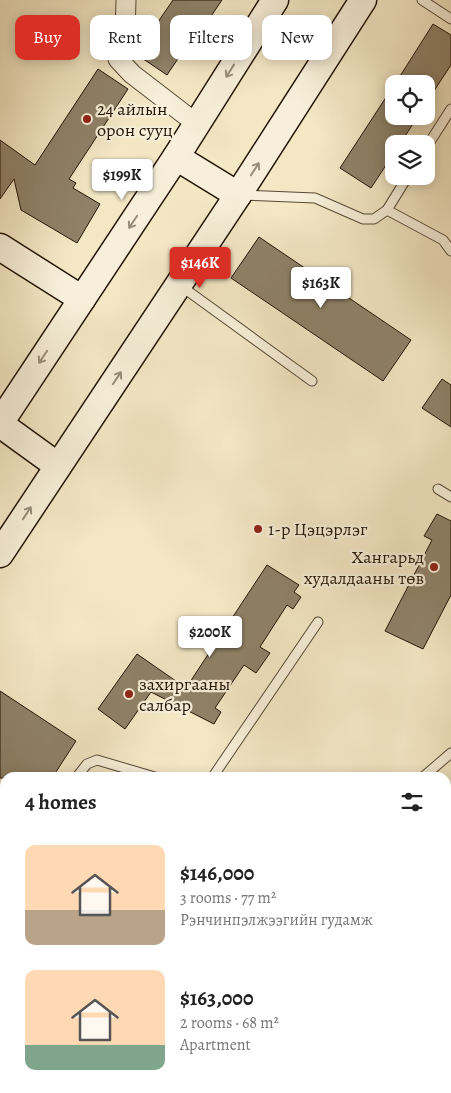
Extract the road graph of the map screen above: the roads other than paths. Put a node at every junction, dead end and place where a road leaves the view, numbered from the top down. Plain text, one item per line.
1 (126, 0) edge
2 (275, 0) edge
3 (364, 0) edge
4 (422, 0) edge
5 (451, 19) edge
6 (451, 109) edge
7 (197, 124) junction
8 (434, 135) edge
9 (176, 157) junction
10 (402, 185) edge
11 (238, 195) junction
12 (387, 210) junction
13 (0, 247) edge
14 (451, 251) edge
15 (178, 284) junction
16 (82, 299) junction
17 (312, 381) dead end
18 (0, 423) edge
19 (58, 466) junction
20 (438, 489) dead end
21 (451, 496) edge
22 (0, 554) edge
23 (318, 622) dead end
24 (451, 753) edge
25 (81, 772) edge
26 (138, 772) edge
27 (216, 772) edge
28 (429, 772) edge

1 - 7 street
2 -> 7 main road
11 -> 3 main road
4 - 5 lane
6 - 8 lane
7 - 9 main road
9 - 11 main road
9 -> 16 main road
10 - 12 lane
11 - 12 lane
11 - 15 main road
12 - 14 lane
13 - 16 main road
15 - 17 lane
19 -> 15 main road
16 -> 18 main road
18 - 19 main road
22 -> 19 main road
20 - 21 lane
23 - 27 lane
24 - 28 lane
25 - 26 lane

